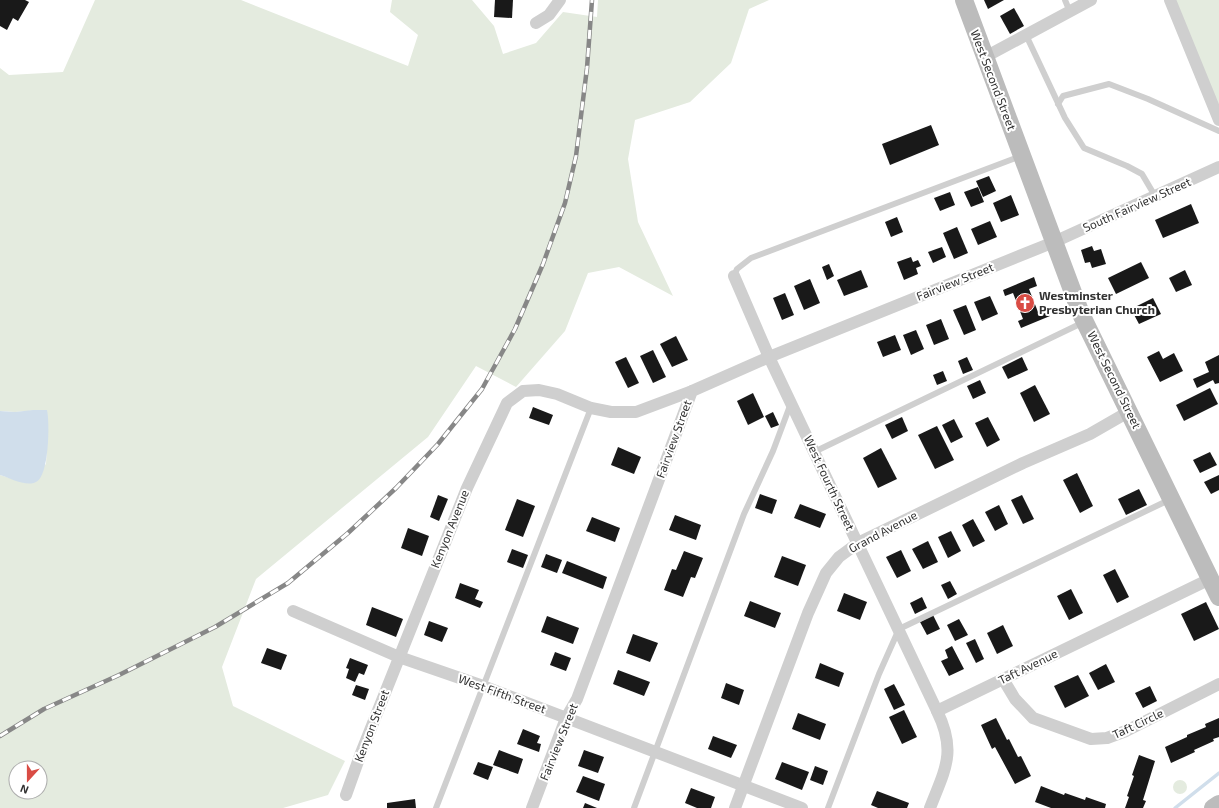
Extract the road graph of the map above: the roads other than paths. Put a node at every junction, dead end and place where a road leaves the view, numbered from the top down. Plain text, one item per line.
1 (560, 0) edge
2 (964, 0) edge
3 (1065, 0) edge
4 (1091, 0) edge
5 (1170, 0) edge
6 (1070, 12) junction
7 (536, 23) dead end
8 (1026, 35) junction
9 (985, 57) junction
10 (1058, 104) junction
11 (1219, 120) edge
12 (1219, 131) edge
13 (1022, 156) junction
14 (1219, 167) edge
15 (1155, 196) junction
16 (1054, 242) junction
17 (734, 276) joint
18 (1085, 321) junction
19 (769, 357) junction
20 (692, 391) junction
21 (791, 403) junction
22 (591, 408) junction
23 (1130, 411) junction
24 (814, 452) junction
25 (1172, 499) junction
26 (858, 543) junction
27 (1210, 579) junction
28 (1219, 597) edge
29 (293, 611) dead end
30 (899, 629) junction
31 (399, 657) junction
32 (1003, 679) junction
33 (1219, 684) edge
34 (483, 686) junction
35 (937, 711) junction
36 (566, 718) junction
37 (654, 752) junction
38 (743, 786) junction
39 (346, 795) dead end
40 (1219, 804) edge
41 (436, 808) edge
42 (532, 808) edge
43 (634, 808) edge
44 (734, 808) edge
45 (802, 808) edge
46 (828, 808) edge
47 (930, 808) edge
48 (1213, 808) edge

1 - 7 street
2 - 9 main road, West Second Street
3 - 6 lane
4 - 6 street
5 - 11 street
6 - 8 street
8 - 9 street
8 - 10 lane
9 - 13 main road, West Second Street
10 - 12 lane
10 - 15 lane
13 - 16 main road, West Second Street
13 - 17 lane
14 - 15 street, South Fairview Street
15 - 16 street, South Fairview Street
16 - 18 main road, West Second Street
16 - 19 street, Fairview Street
17 - 19 street, West Fourth Street
18 - 23 main road, West Second Street
18 - 24 lane
19 - 20 street, Fairview Street
19 - 21 street, West Fourth Street
20 - 22 street
20 - 36 street, Fairview Street
21 - 24 street, West Fourth Street
21 - 37 lane
22 - 31 street, Kenyon Avenue
22 - 34 lane
23 - 25 main road, West Second Street
23 - 26 street, Grand Avenue
24 - 26 street, West Fourth Street
25 - 27 main road, West Second Street
25 - 30 lane
26 - 30 street, West Fourth Street
26 - 38 street, Grand Avenue
27 - 28 main road, West Second Street
27 - 32 street, Taft Avenue
29 - 31 street, West Fifth Street
30 - 35 street, West Fourth Street
30 - 46 lane
31 - 34 street, West Fifth Street
31 - 39 street, Kenyon Street
32 - 33 street, Taft Circle
32 - 35 street, Taft Avenue
34 - 36 street, West Fifth Street
34 - 41 lane
35 - 47 street
36 - 37 street, West Fifth Street
36 - 42 street, Fairview Street
37 - 38 street, West Fifth Street
37 - 43 lane
38 - 44 street, Grand Avenue
38 - 45 street, West Fifth Street
40 - 48 main road

